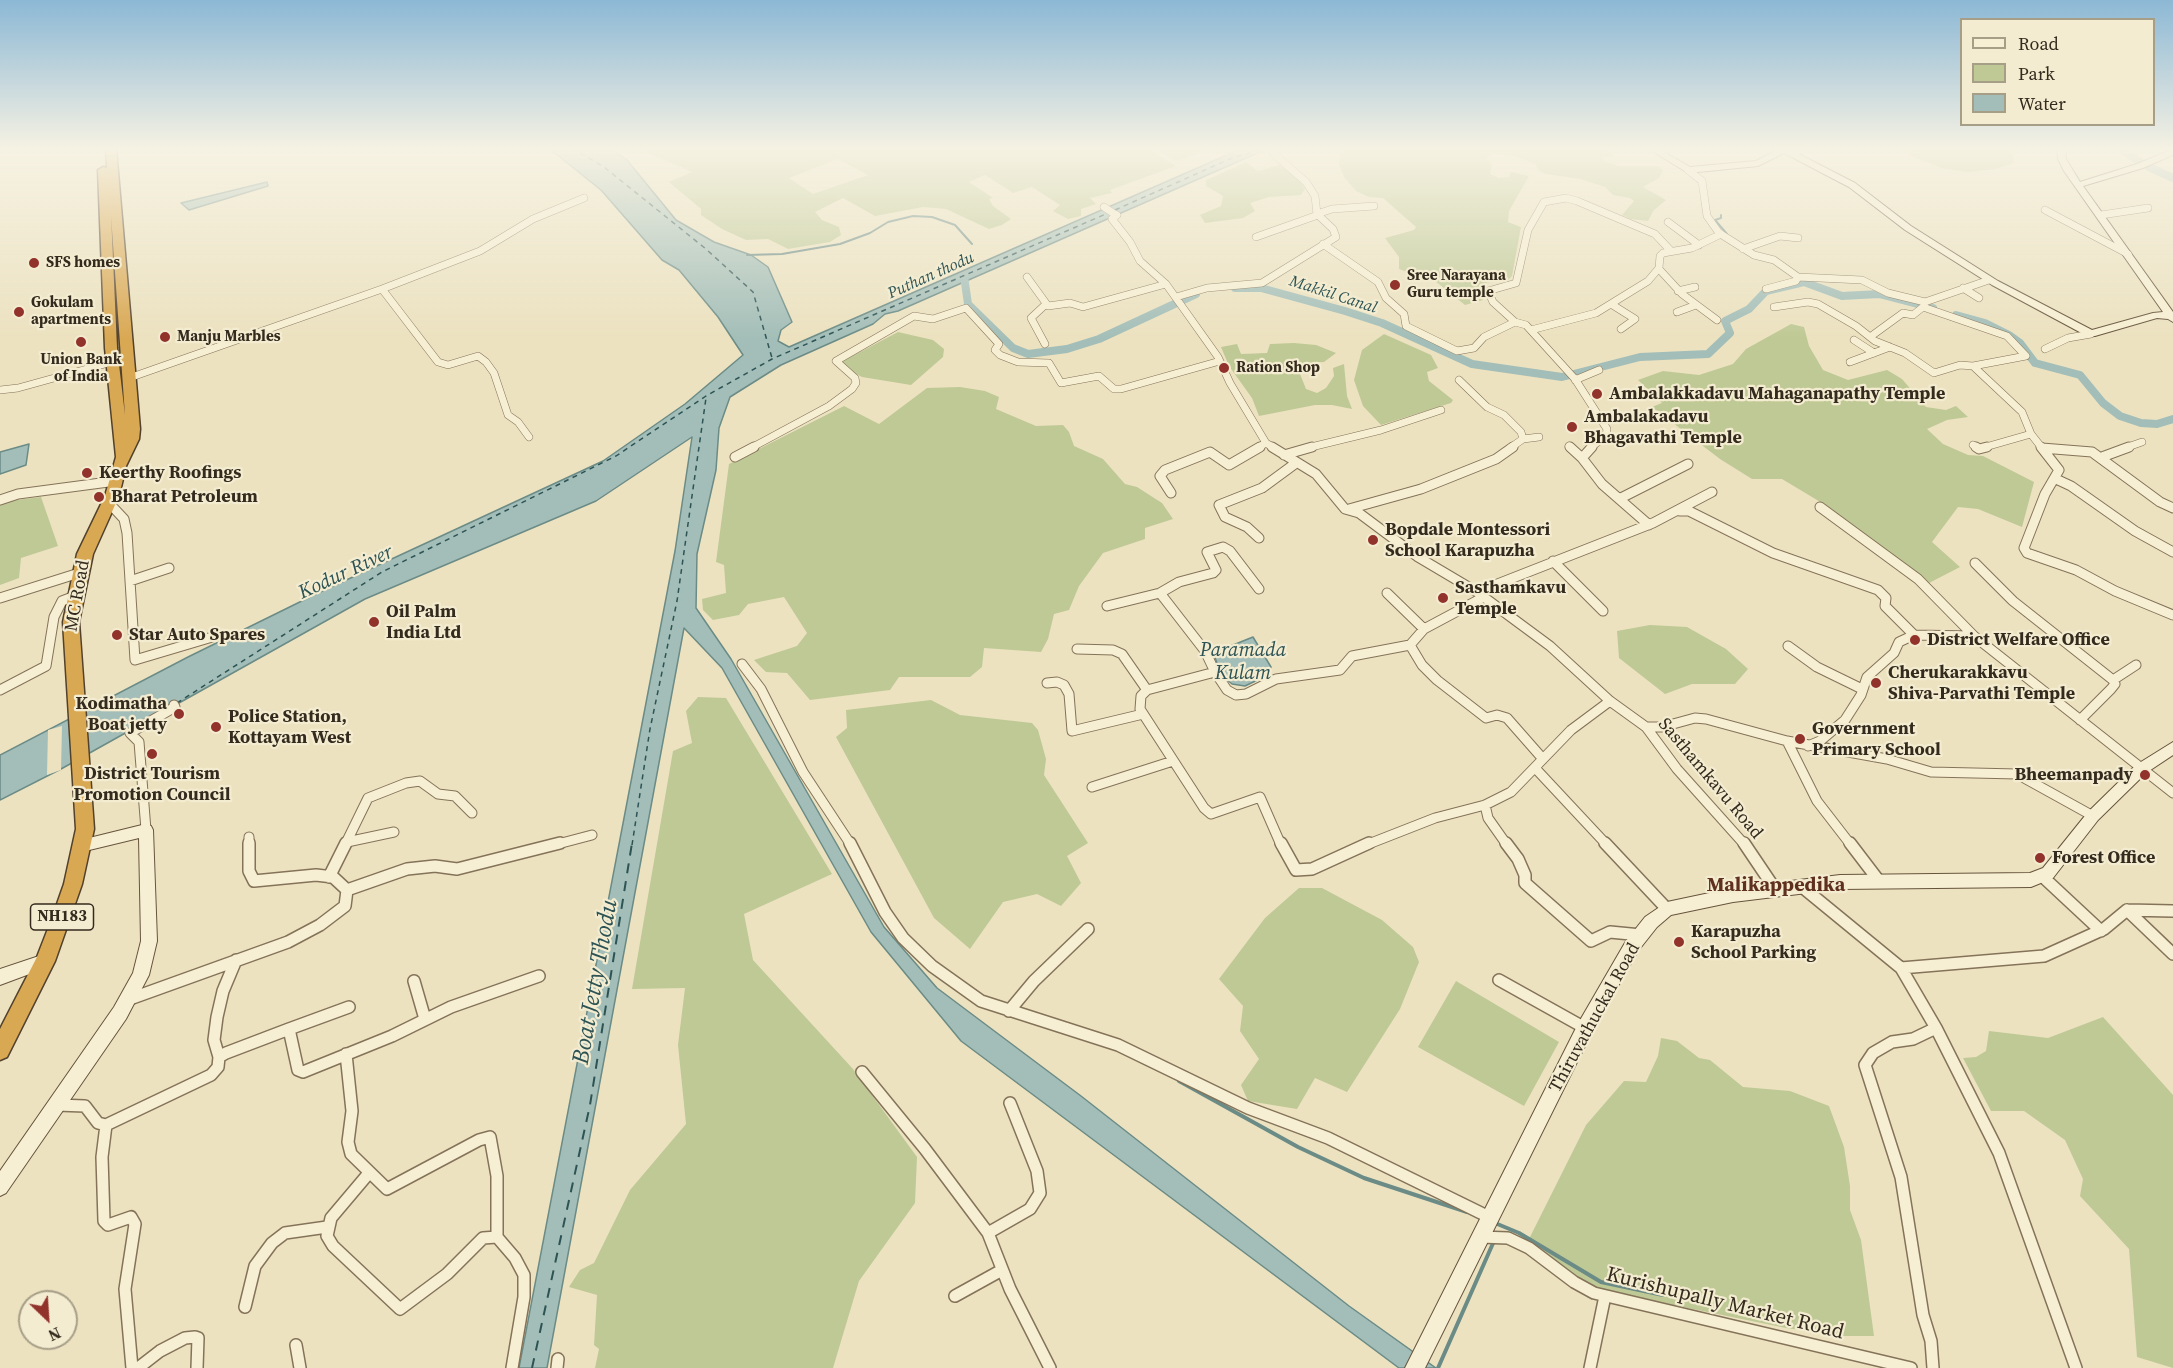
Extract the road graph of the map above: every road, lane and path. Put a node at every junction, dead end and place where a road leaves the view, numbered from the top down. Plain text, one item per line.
1 (104, 212) edge
2 (117, 212) edge
3 (551, 212) edge
4 (1112, 212) edge
5 (1323, 212) edge
6 (1538, 212) edge
7 (1600, 212) edge
8 (1706, 212) edge
9 (1887, 212) edge
10 (2048, 212) edge
11 (2098, 212) edge
12 (2122, 212) edge
13 (1317, 214) junction
14 (2100, 215) junction
15 (1668, 222) dead end
16 (1720, 234) junction
17 (1256, 237) dead end
18 (1798, 238) dead end
19 (1323, 244) junction
20 (1699, 245) junction
21 (1743, 249) junction
22 (1671, 251) junction
23 (2128, 254) junction
24 (122, 258) junction
25 (106, 262) junction
26 (1659, 269) junction
27 (1027, 277) dead end
28 (1801, 278) junction
29 (1989, 280) junction
30 (1166, 284) junction
31 (1695, 287) dead end
32 (1963, 288) junction
33 (382, 289) junction
34 (1766, 289) dead end
35 (1678, 291) junction
36 (1979, 298) dead end
37 (1178, 300) junction
38 (1611, 304) junction
39 (1045, 305) junction
40 (1696, 305) junction
41 (1923, 305) junction
42 (1774, 307) dead end
43 (1677, 312) dead end
44 (2172, 317) edge
45 (1717, 320) dead end
46 (1515, 322) junction
47 (1621, 329) dead end
48 (1531, 330) junction
49 (2091, 334) junction
50 (1870, 337) junction
51 (1854, 340) dead end
52 (1045, 344) dead end
53 (1890, 348) junction
54 (2045, 349) dead end
55 (1874, 353) junction
56 (1220, 360) junction
57 (112, 362) junction
58 (1850, 362) dead end
59 (1973, 366) junction
60 (1599, 370) dead end
61 (129, 378) junction
62 (1575, 379) junction
63 (1459, 380) dead end
64 (0, 390) edge
65 (1441, 410) dead end
66 (2031, 434) junction
67 (529, 437) dead end
68 (1539, 437) dead end
69 (1523, 440) junction
70 (2142, 442) dead end
71 (1266, 443) junction
72 (1972, 445) dead end
73 (1569, 446) dead end
74 (2042, 448) junction
75 (1284, 455) junction
76 (123, 456) junction
77 (735, 456) dead end
78 (2102, 457) junction
79 (1582, 458) junction
80 (1296, 462) junction
81 (1688, 464) dead end
82 (2056, 479) junction
83 (116, 481) junction
84 (1712, 492) dead end
85 (1171, 493) dead end
86 (1619, 499) junction
87 (0, 500) edge
88 (109, 503) junction
89 (1820, 507) dead end
90 (2173, 508) edge
91 (1349, 509) junction
92 (1680, 511) junction
93 (1649, 525) junction
94 (1259, 538) dead end
95 (2173, 552) edge
96 (1553, 561) junction
97 (1976, 562) dead end
98 (168, 568) dead end
99 (79, 573) junction
100 (130, 581) junction
101 (1259, 589) dead end
102 (1160, 593) junction
103 (1387, 594) dead end
104 (1480, 595) junction
105 (75, 596) junction
106 (0, 598) edge
107 (1107, 606) dead end
108 (1603, 611) dead end
109 (2173, 615) edge
110 (1424, 629) junction
111 (219, 635) dead end
112 (1914, 635) junction
113 (1974, 636) junction
114 (1410, 645) junction
115 (1788, 646) dead end
116 (1077, 649) dead end
117 (742, 664) dead end
118 (2136, 665) dead end
119 (1215, 672) junction
120 (2113, 680) junction
121 (1047, 683) dead end
122 (1862, 689) junction
123 (0, 690) edge
124 (1147, 690) junction
125 (1610, 701) junction
126 (174, 705) dead end
127 (1143, 714) junction
128 (2080, 720) junction
129 (1646, 727) junction
130 (1787, 741) junction
131 (1808, 746) junction
132 (2173, 748) edge
133 (1543, 759) junction
134 (1173, 761) junction
135 (1536, 769) junction
136 (2141, 769) junction
137 (1092, 787) dead end
138 (2173, 793) edge
139 (1485, 805) junction
140 (472, 813) dead end
141 (2093, 816) junction
142 (146, 830) junction
143 (394, 832) dead end
144 (592, 835) dead end
145 (249, 837) dead end
146 (347, 842) junction
147 (81, 846) junction
148 (2042, 876) junction
149 (329, 877) junction
150 (1879, 881) junction
151 (1801, 886) junction
152 (1775, 889) junction
153 (347, 890) junction
154 (1668, 909) junction
155 (2127, 910) junction
156 (2173, 911) edge
157 (1088, 928) dead end
158 (2101, 931) junction
159 (1641, 935) junction
160 (2173, 954) edge
161 (236, 960) junction
162 (45, 961) junction
163 (1901, 968) junction
164 (539, 976) dead end
165 (0, 977) edge
166 (1499, 980) dead end
167 (414, 981) dead end
168 (127, 1000) junction
169 (349, 1007) dead end
170 (1009, 1011) junction
171 (425, 1019) junction
172 (1936, 1028) junction
173 (289, 1029) junction
174 (1585, 1029) junction
175 (0, 1050) edge
176 (346, 1054) junction
177 (219, 1057) junction
178 (862, 1072) dead end
179 (1010, 1103) dead end
180 (57, 1105) junction
181 (106, 1125) junction
182 (369, 1173) junction
183 (0, 1187) edge
184 (1486, 1224) junction
185 (327, 1227) junction
186 (988, 1233) junction
187 (497, 1237) junction
188 (1002, 1270) junction
189 (955, 1296) dead end
190 (1605, 1296) junction
191 (245, 1307) dead end
192 (296, 1345) dead end
193 (1419, 1359) edge
194 (132, 1368) edge
195 (138, 1368) edge
196 (197, 1368) edge
197 (300, 1368) edge
198 (512, 1368) edge
199 (1050, 1368) edge
200 (1590, 1368) edge
201 (1911, 1368) edge
202 (1933, 1368) edge
203 (2076, 1368) edge

1 - 25 highway, MC Road / NH183
2 - 24 highway, MC Road / NH183
3 - 33 street
4 - 30 street
5 - 13 street
6 - 46 street
7 - 22 street
8 - 16 street
9 - 29 main road
10 - 23 street
11 - 14 main road
12 - 14 street
13 - 17 street
13 - 19 street
14 - 23 main road
15 - 20 street
16 - 20 street
16 - 21 street
18 - 21 street
19 - 37 street
19 - 46 street
20 - 22 street
21 - 28 street
22 - 26 street
23 - 44 main road
24 - 25 highway
24 - 61 highway, MC Road / NH183
25 - 57 highway, MC Road / NH183
26 - 35 street
26 - 38 street
27 - 39 street
28 - 34 street
28 - 41 street
29 - 32 street
29 - 49 main road
30 - 37 street
30 - 39 street
31 - 35 street
32 - 36 street
32 - 41 street
33 - 61 street
33 - 67 street
35 - 40 street
37 - 56 street
38 - 47 street
38 - 48 street
39 - 52 street
40 - 43 street
40 - 45 street
41 - 50 street
41 - 59 street
42 - 50 street
44 - 49 main road
46 - 48 street
48 - 62 street
49 - 54 street
50 - 53 street
51 - 55 street
53 - 55 street
53 - 59 street
55 - 58 street
56 - 71 street
56 - 77 street
57 - 64 street
57 - 76 highway, MC Road / NH183
59 - 66 street
60 - 62 street
61 - 76 highway, MC Road / NH183
62 - 79 street
63 - 69 street
65 - 75 street
66 - 72 street
66 - 74 street
68 - 69 street
69 - 91 street
70 - 78 street
71 - 75 street, Sasthamkavu Road
71 - 85 street
73 - 79 street
74 - 78 street
74 - 82 street
75 - 80 street, Sasthamkavu Road
76 - 83 highway, MC Road / NH183
78 - 90 street
79 - 86 street
80 - 91 street, Sasthamkavu Road
80 - 94 street
81 - 86 street
82 - 95 street
82 - 109 street
83 - 87 street
83 - 88 highway, MC Road / NH183
84 - 92 street
86 - 93 street
88 - 99 highway, MC Road / NH183
88 - 100 street
89 - 113 street
91 - 104 street, Sasthamkavu Road
92 - 93 street
92 - 112 street
93 - 96 street
96 - 104 street
96 - 108 street
97 - 120 street
98 - 100 street
99 - 105 highway, MC Road / NH183
99 - 106 street
100 - 111 street
101 - 102 street
102 - 107 street
102 - 119 street
103 - 110 street
104 - 110 street
104 - 125 street, Sasthamkavu Road
105 - 123 street
105 - 147 highway, MC Road / NH183
110 - 114 street
112 - 113 street
112 - 122 street
113 - 128 street
114 - 119 street
114 - 133 street
115 - 122 street
116 - 124 street
117 - 170 street
118 - 120 street
119 - 124 street
120 - 128 street
121 - 127 street
122 - 131 street
124 - 127 street
125 - 129 street, Sasthamkavu Road
125 - 133 street
126 - 142 street
127 - 134 street
128 - 136 street
129 - 130 street
129 - 152 street, Sasthamkavu Road
130 - 131 street
130 - 150 street
131 - 141 street
132 - 136 main road
133 - 135 street
134 - 137 street
134 - 139 street
135 - 139 street
135 - 154 street
136 - 138 street
136 - 141 main road
139 - 159 street
140 - 146 street
141 - 148 main road
142 - 147 main road
142 - 168 main road
143 - 146 street
144 - 153 street
145 - 149 street
146 - 149 street
147 - 162 highway, MC Road / NH183
148 - 150 main road
148 - 158 street
149 - 153 street
150 - 151 main road
151 - 152 main road
151 - 163 street
152 - 154 main road
153 - 161 street
154 - 159 main road, Thiruvathuckal Road
155 - 156 street
155 - 158 street
155 - 160 street
157 - 170 street
158 - 163 street
159 - 174 main road, Thiruvathuckal Road
161 - 168 street
161 - 177 street
162 - 165 main road
162 - 175 highway, MC Road / NH183
163 - 172 street
164 - 171 street
166 - 174 street
167 - 171 street
168 - 180 main road
169 - 173 street
170 - 184 street
171 - 176 street
172 - 202 street
172 - 203 street
173 - 176 street
173 - 177 street
174 - 184 main road, Thiruvathuckal Road
176 - 182 street
177 - 181 street
178 - 186 street
179 - 186 street
180 - 181 street
180 - 183 main road
181 - 194 street
182 - 185 street
182 - 187 street
184 - 190 street, Kurishupally Market Road
184 - 193 main road, Thiruvathuckal Road
185 - 187 street
185 - 191 street
186 - 188 street
187 - 198 street
188 - 189 street
188 - 199 street
190 - 200 street
190 - 201 street, Kurishupally Market Road
192 - 197 street
195 - 196 street

